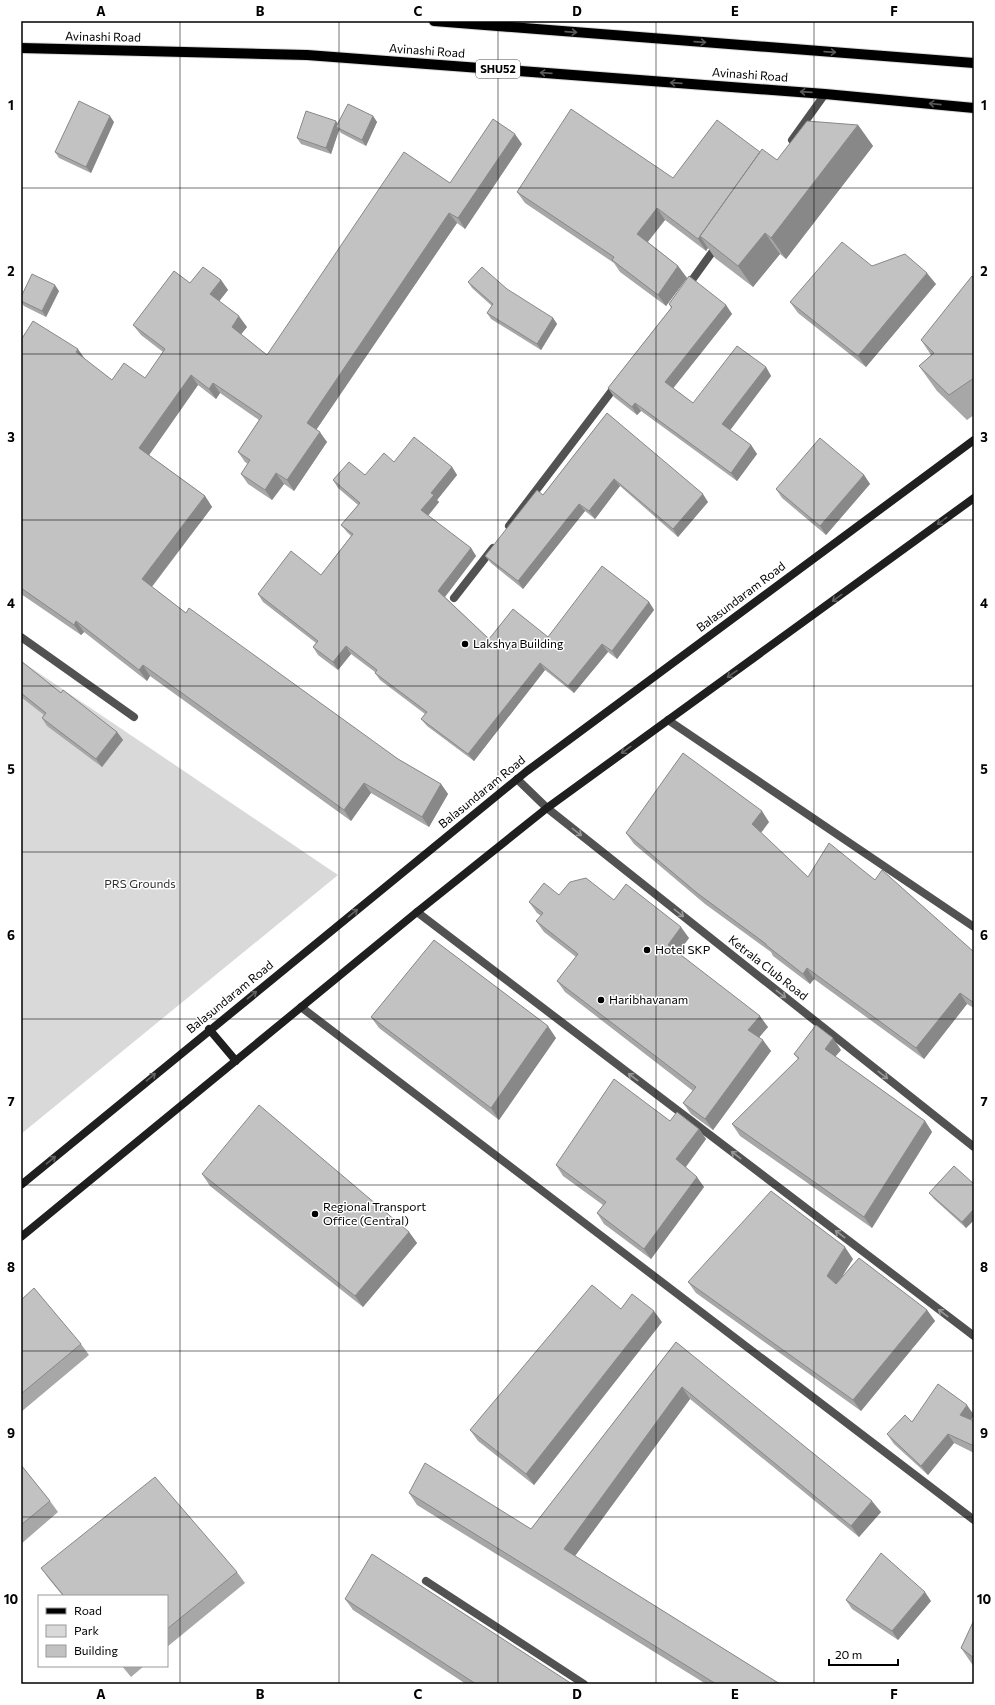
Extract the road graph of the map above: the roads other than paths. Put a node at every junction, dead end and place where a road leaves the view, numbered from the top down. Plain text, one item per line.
1 (434, 21) edge
2 (21, 48) edge
3 (974, 63) edge
4 (826, 94) junction
5 (974, 108) edge
6 (788, 146) edge
7 (723, 237) edge
8 (681, 295) edge
9 (621, 379) edge
10 (974, 440) edge
11 (974, 498) edge
12 (454, 598) dead end
13 (21, 637) edge
14 (134, 717) dead end
15 (668, 720) junction
16 (517, 779) junction
17 (547, 808) junction
18 (416, 912) junction
19 (974, 927) edge
20 (301, 1007) junction
21 (209, 1029) junction
22 (236, 1061) junction
23 (974, 1148) edge
24 (21, 1185) edge
25 (21, 1237) edge
26 (974, 1336) edge
27 (974, 1520) edge
28 (426, 1581) dead end
29 (584, 1684) edge

1 -> 3 main road
4 -> 2 main road, Avinashi Road / SHU52
5 -> 4 main road, Avinashi Road / SHU52
4 - 6 street
7 - 8 street
9 - 12 street
10 - 16 main road, Balasundaram Road
11 -> 15 main road
13 - 14 street
15 -> 17 main road
15 - 19 street
16 - 17 street, Ketrala Club Road
21 -> 16 main road, Balasundaram Road
17 - 18 main road
17 -> 23 street, Ketrala Club Road
18 - 20 main road
26 -> 18 street
20 - 22 main road
20 - 27 street
21 - 22 main road
24 -> 21 main road, Balasundaram Road
22 - 25 main road
28 - 29 street

